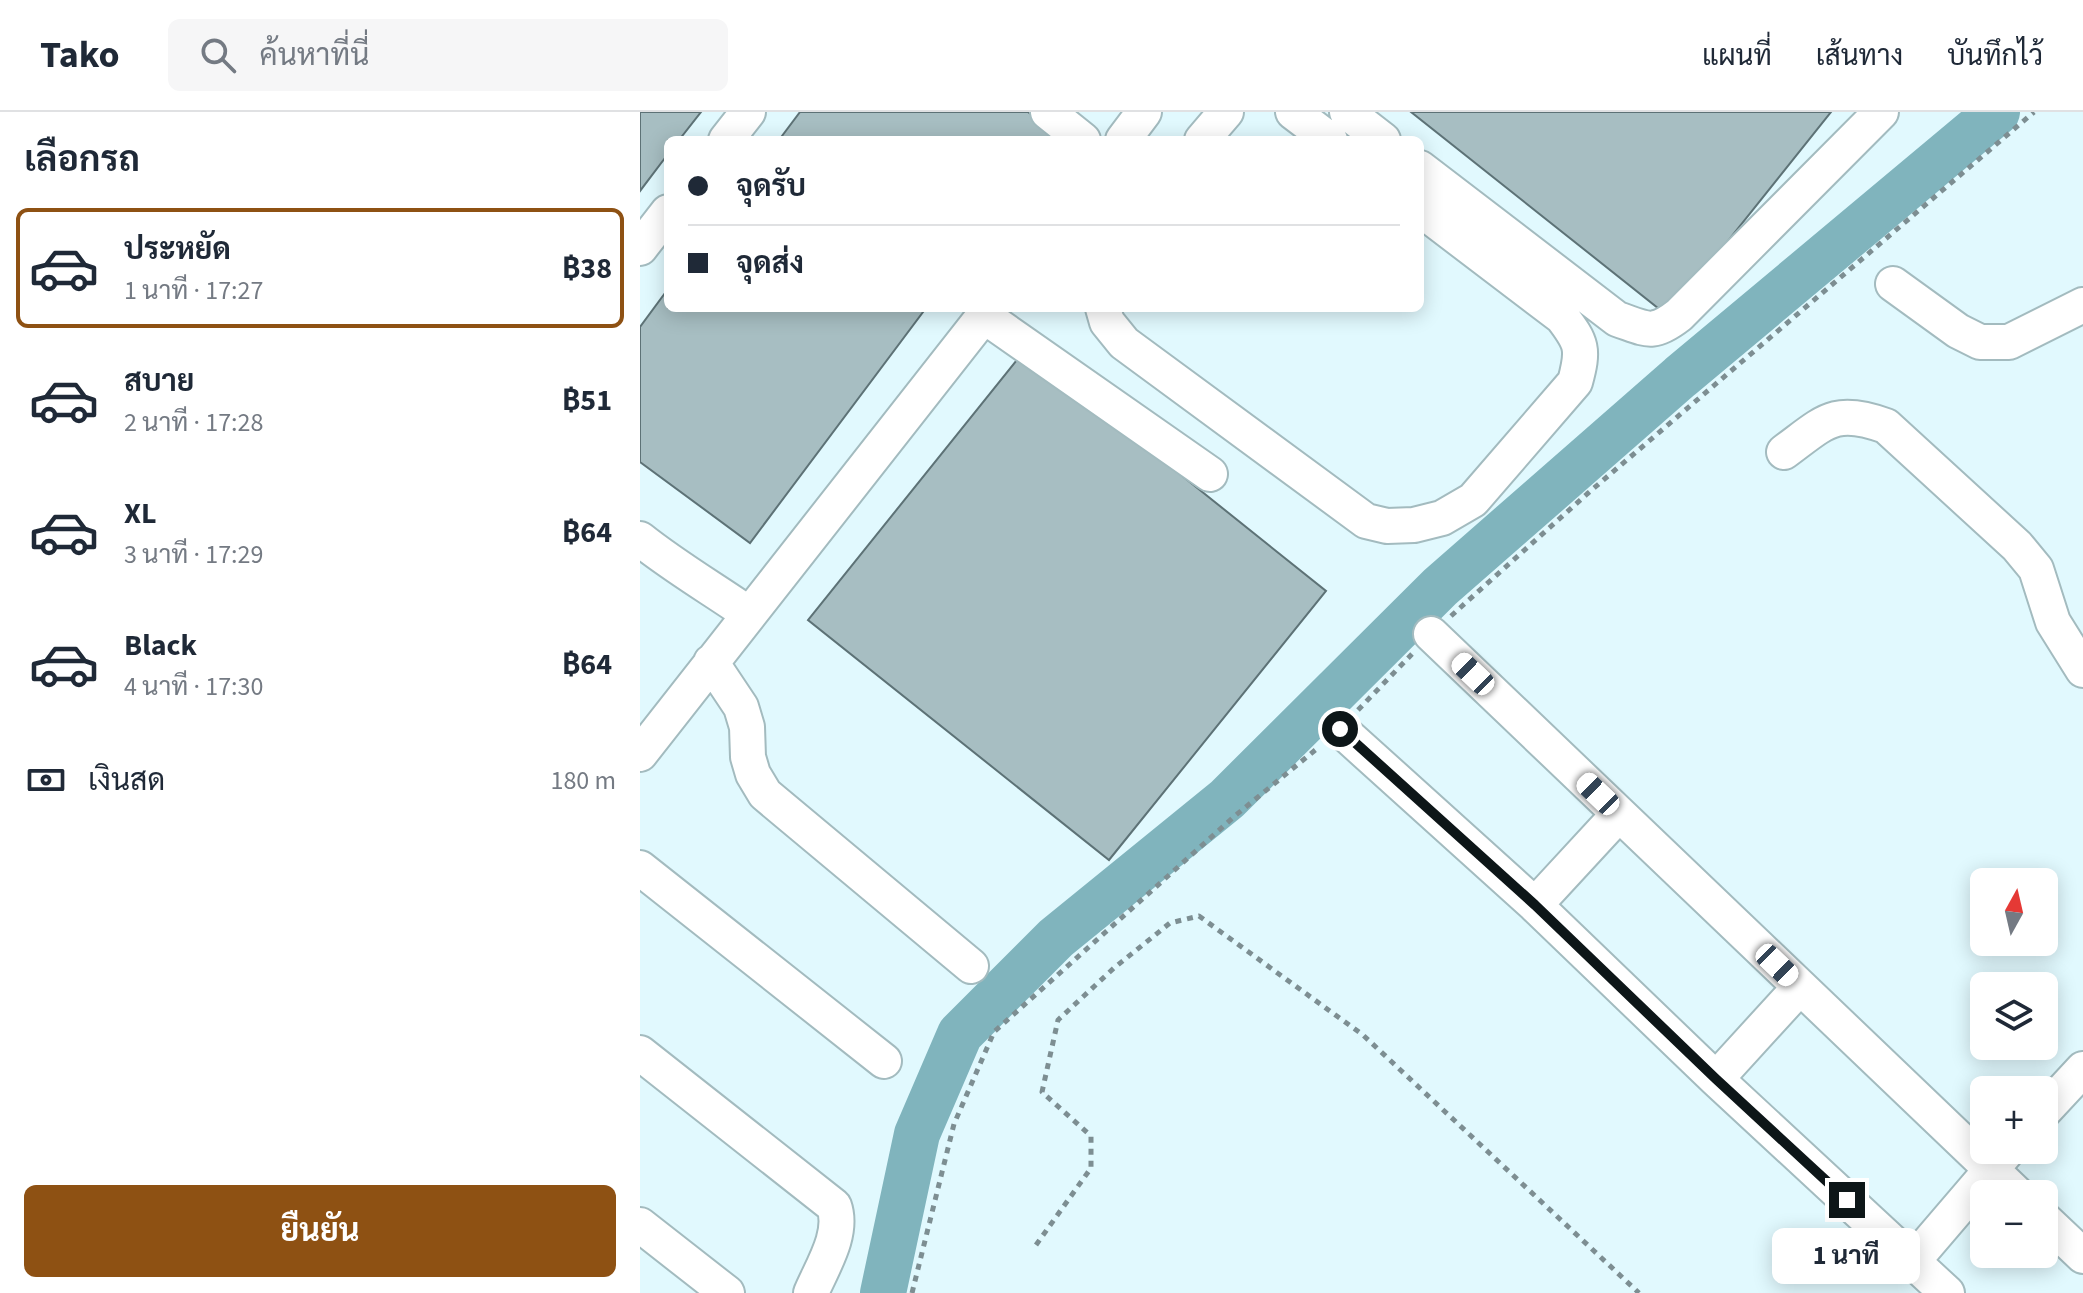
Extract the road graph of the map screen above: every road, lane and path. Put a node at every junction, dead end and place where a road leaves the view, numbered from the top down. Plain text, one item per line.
1 (748, 112) edge
2 (1048, 112) edge
3 (1144, 112) edge
4 (1226, 112) edge
5 (1293, 112) edge
6 (1347, 112) edge
7 (1881, 112) edge
8 (2034, 112) edge
9 (729, 136) edge
10 (1078, 136) edge
11 (1126, 136) edge
12 (1205, 136) edge
13 (1325, 136) edge
14 (1378, 136) edge
15 (1424, 171) edge
16 (1424, 212) edge
17 (664, 217) edge
18 (640, 248) edge
19 (1893, 284) dead end
20 (2083, 305) edge
21 (987, 312) edge
22 (1104, 312) edge
23 (1784, 452) dead end
24 (1210, 474) dead end
25 (640, 539) edge
26 (749, 614) junction
27 (1431, 634) junction
28 (711, 662) junction
29 (2083, 670) edge
30 (1340, 729) junction
31 (640, 754) edge
32 (1619, 814) junction
33 (640, 868) edge
34 (1535, 905) junction
35 (971, 966) dead end
36 (1800, 987) junction
37 (640, 1053) edge
38 (884, 1061) dead end
39 (2083, 1069) edge
40 (1716, 1079) junction
41 (2058, 1096) edge
42 (1970, 1134) edge
43 (1995, 1164) edge
44 (640, 1225) edge
45 (2058, 1232) edge
46 (1036, 1245) dead end
47 (2083, 1256) edge
48 (1913, 1261) junction
49 (727, 1293) edge
50 (811, 1293) edge
51 (912, 1293) edge
52 (1639, 1293) edge
53 (1947, 1293) edge

1 - 9 street
2 - 10 street
3 - 11 street
4 - 12 street
5 - 13 street
6 - 14 street
7 - 15 street
8 - 27 path
16 - 22 street
17 - 18 street
19 - 20 street
21 - 24 street
21 - 26 street
23 - 29 street
25 - 26 street
26 - 28 street
27 - 30 path
27 - 32 street
28 - 31 street
28 - 35 street
30 - 34 street
30 - 51 path
32 - 34 street
32 - 36 street
33 - 38 street
34 - 40 street
36 - 40 street
36 - 42 street
37 - 50 street
39 - 41 street
40 - 48 street
43 - 48 street
44 - 49 street
45 - 47 street
46 - 52 path
48 - 53 street

